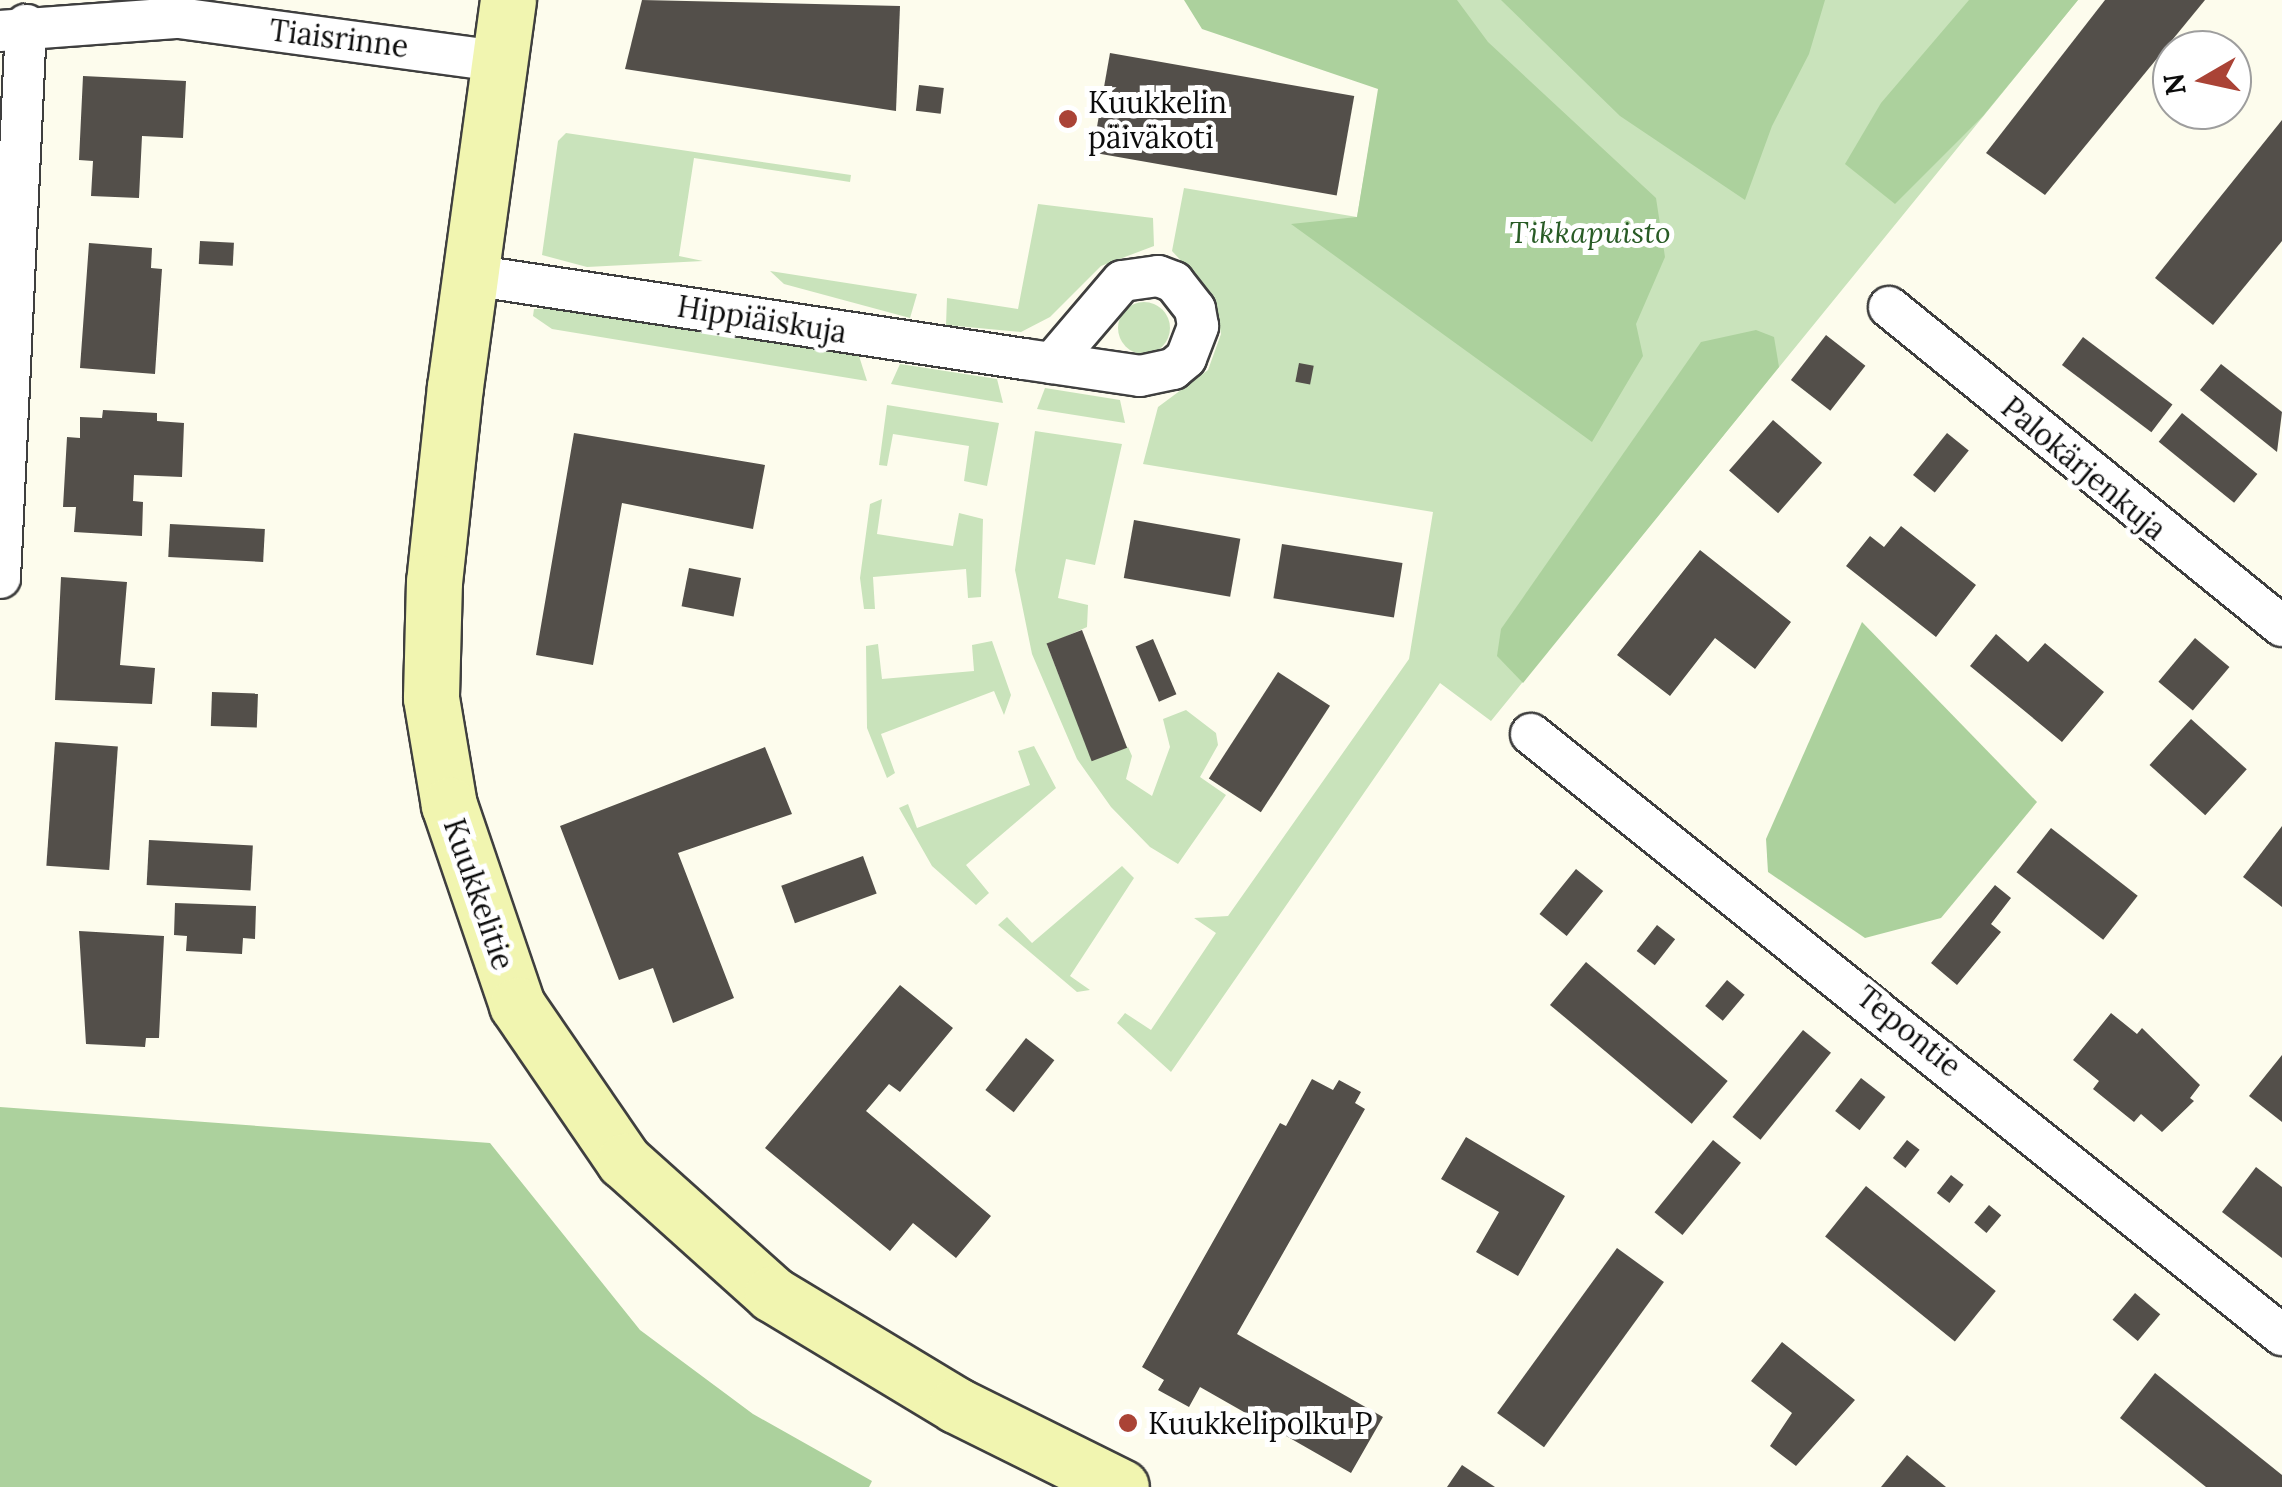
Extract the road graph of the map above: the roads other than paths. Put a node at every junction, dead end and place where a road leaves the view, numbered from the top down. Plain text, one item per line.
1 (508, 0) edge
2 (13, 28) edge
3 (498, 61) junction
4 (471, 275) junction
5 (1889, 307) dead end
6 (1052, 363) dead end
7 (0, 578) edge
8 (2282, 626) edge
9 (1531, 734) dead end
10 (2282, 1336) edge
11 (1121, 1487) edge

1 - 3 street, Kuukkelitie
2 - 3 street, Tiaisrinne
2 - 7 street
3 - 4 street, Kuukkelitie
4 - 6 street, Hippiäiskuja
4 - 11 street, Kuukkelitie
5 - 8 street, Palokärjenkuja
9 - 10 street, Tepontie

